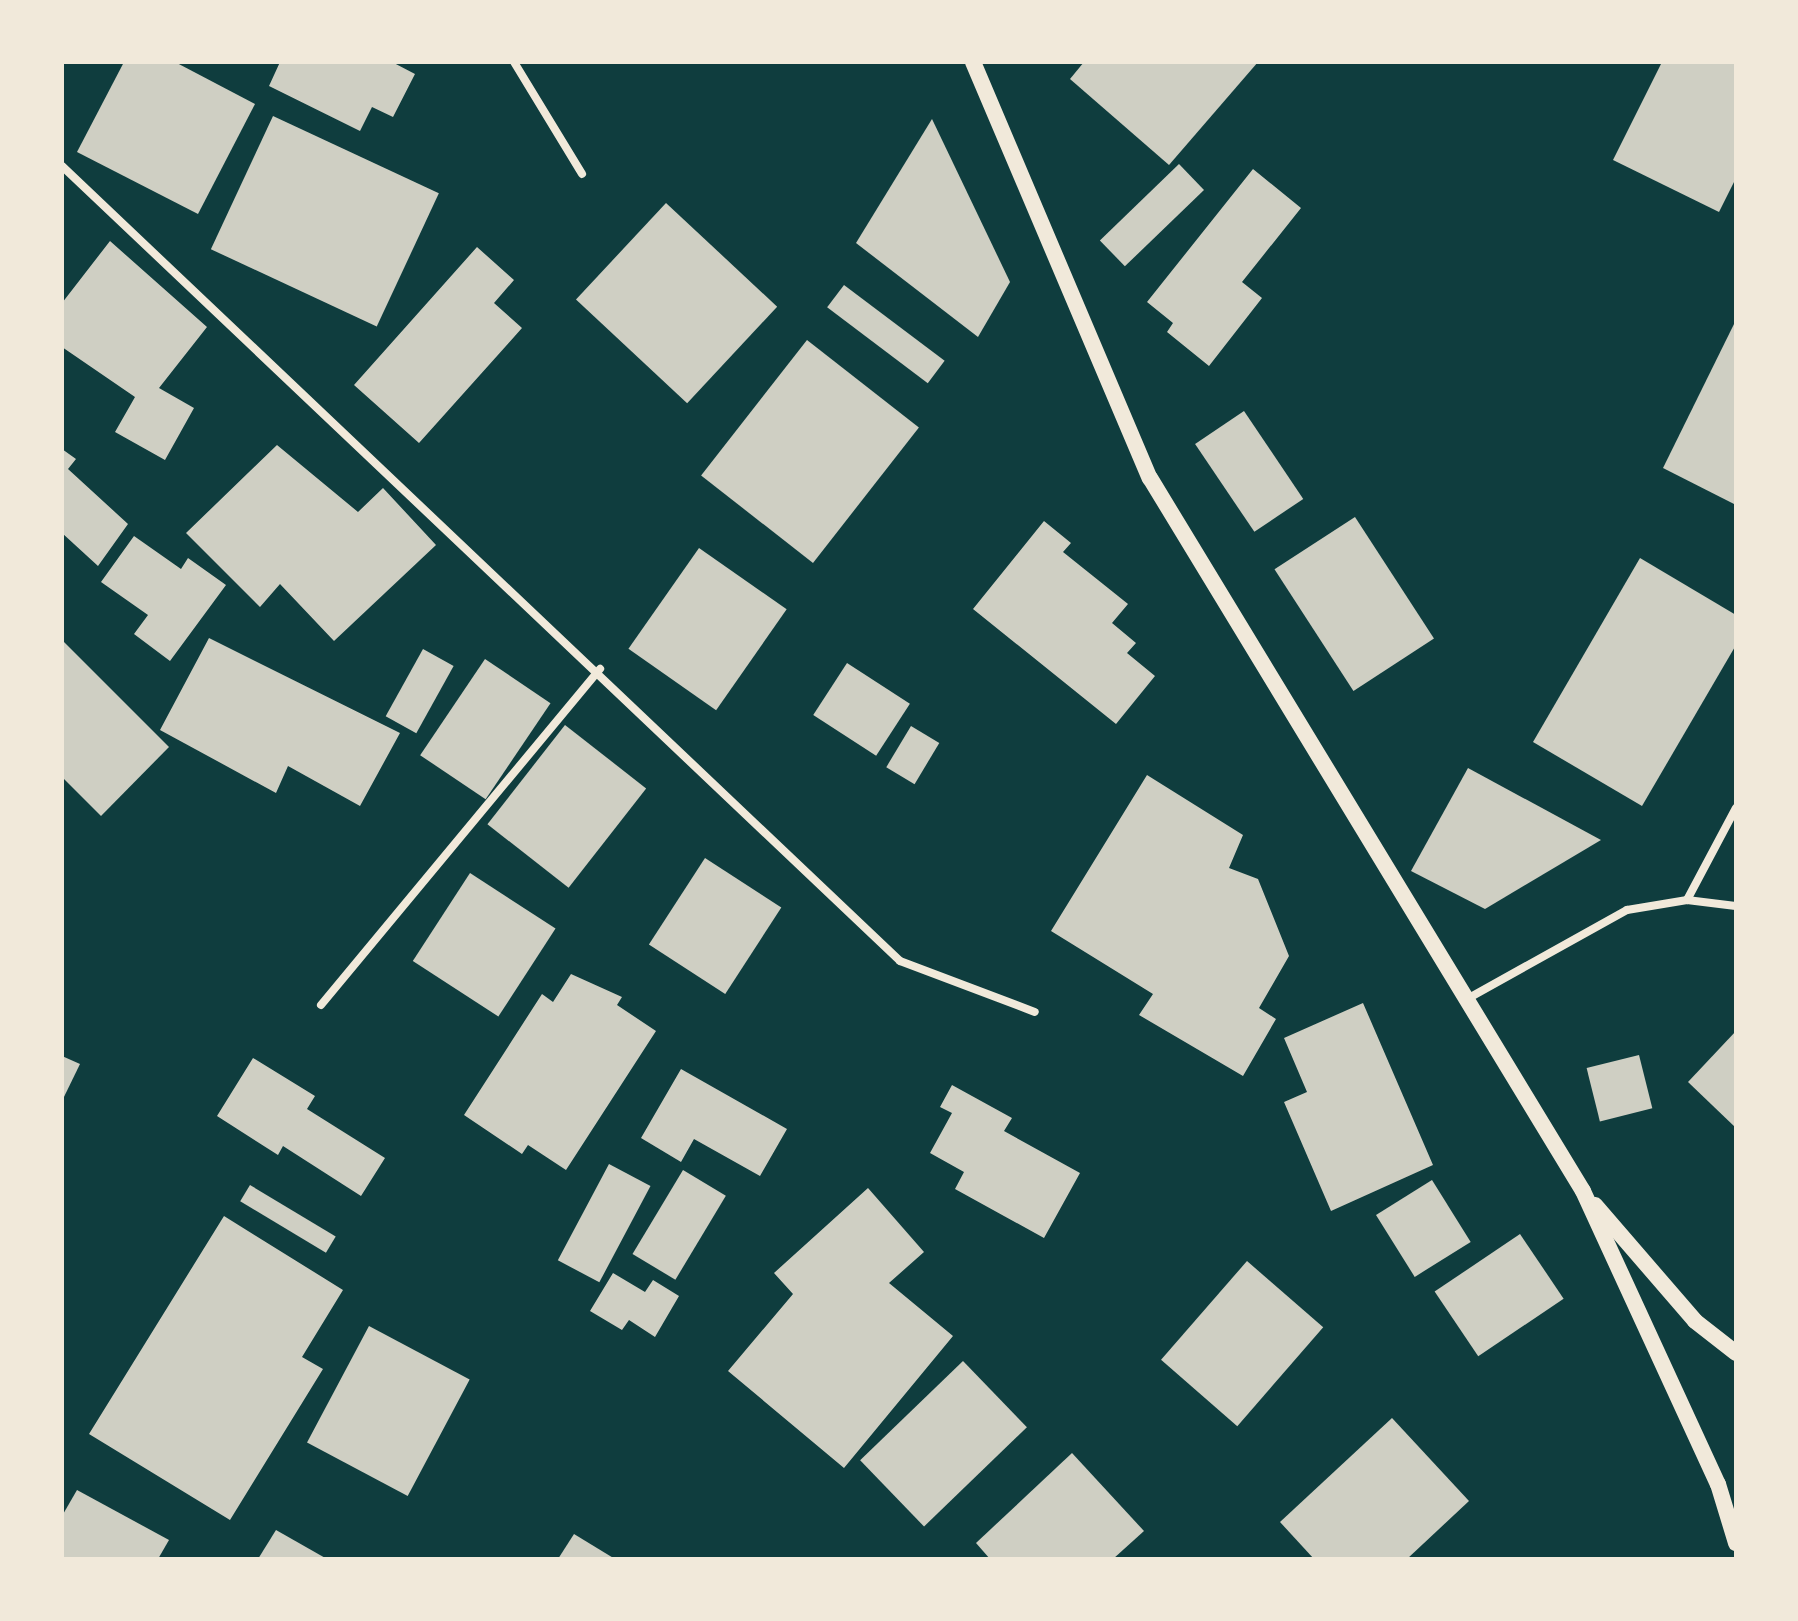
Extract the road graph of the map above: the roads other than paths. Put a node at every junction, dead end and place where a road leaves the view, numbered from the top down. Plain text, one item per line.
1 (514, 62) edge
2 (973, 62) edge
3 (62, 166) edge
4 (582, 174) dead end
5 (600, 669) junction
6 (1736, 808) edge
7 (1687, 900) junction
8 (1736, 906) edge
9 (1467, 999) junction
10 (321, 1005) dead end
11 (1035, 1012) dead end
12 (1583, 1191) junction
13 (1736, 1353) edge
14 (1736, 1543) edge

1 - 4 street
2 - 9 main road
3 - 5 street
5 - 10 street
5 - 11 street
6 - 7 street
7 - 8 street
7 - 9 street
9 - 12 main road
12 - 13 main road
12 - 14 main road

